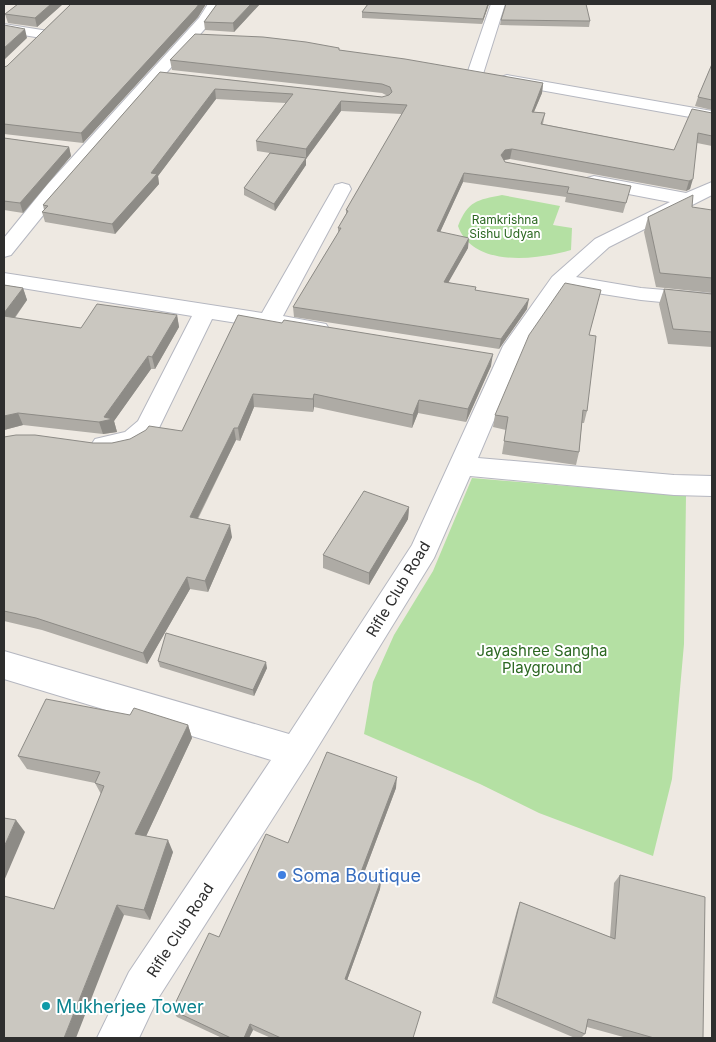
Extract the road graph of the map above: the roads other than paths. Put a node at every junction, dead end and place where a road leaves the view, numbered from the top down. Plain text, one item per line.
1 (215, 4) edge
2 (498, 4) edge
3 (55, 22) edge
4 (4, 28) edge
5 (42, 34) junction
6 (190, 36) junction
7 (208, 37) edge
8 (29, 46) edge
9 (457, 71) edge
10 (156, 74) junction
11 (476, 74) junction
12 (175, 76) edge
13 (712, 116) edge
14 (69, 149) edge
15 (88, 151) junction
16 (577, 178) edge
17 (342, 188) dead end
18 (702, 194) edge
19 (4, 251) edge
20 (4, 278) edge
21 (560, 281) junction
22 (712, 301) edge
23 (205, 311) junction
24 (269, 321) junction
25 (336, 332) edge
26 (85, 443) edge
27 (462, 466) junction
28 (712, 486) edge
29 (4, 665) edge
30 (296, 752) junction
31 (118, 1038) edge

1 - 6 street
2 - 11 street
3 - 5 street
4 - 5 street
5 - 8 street
6 - 7 street
6 - 10 street
9 - 11 street
10 - 12 street
10 - 15 street
11 - 13 street
14 - 15 street
15 - 19 street
16 - 18 street
17 - 24 street
18 - 21 street, Rifle Club Road
20 - 23 street
21 - 22 street
21 - 27 street, Rifle Club Road
23 - 24 street
23 - 26 street
24 - 25 street
27 - 28 street
27 - 30 street, Rifle Club Road
29 - 30 street
30 - 31 street, Rifle Club Road

